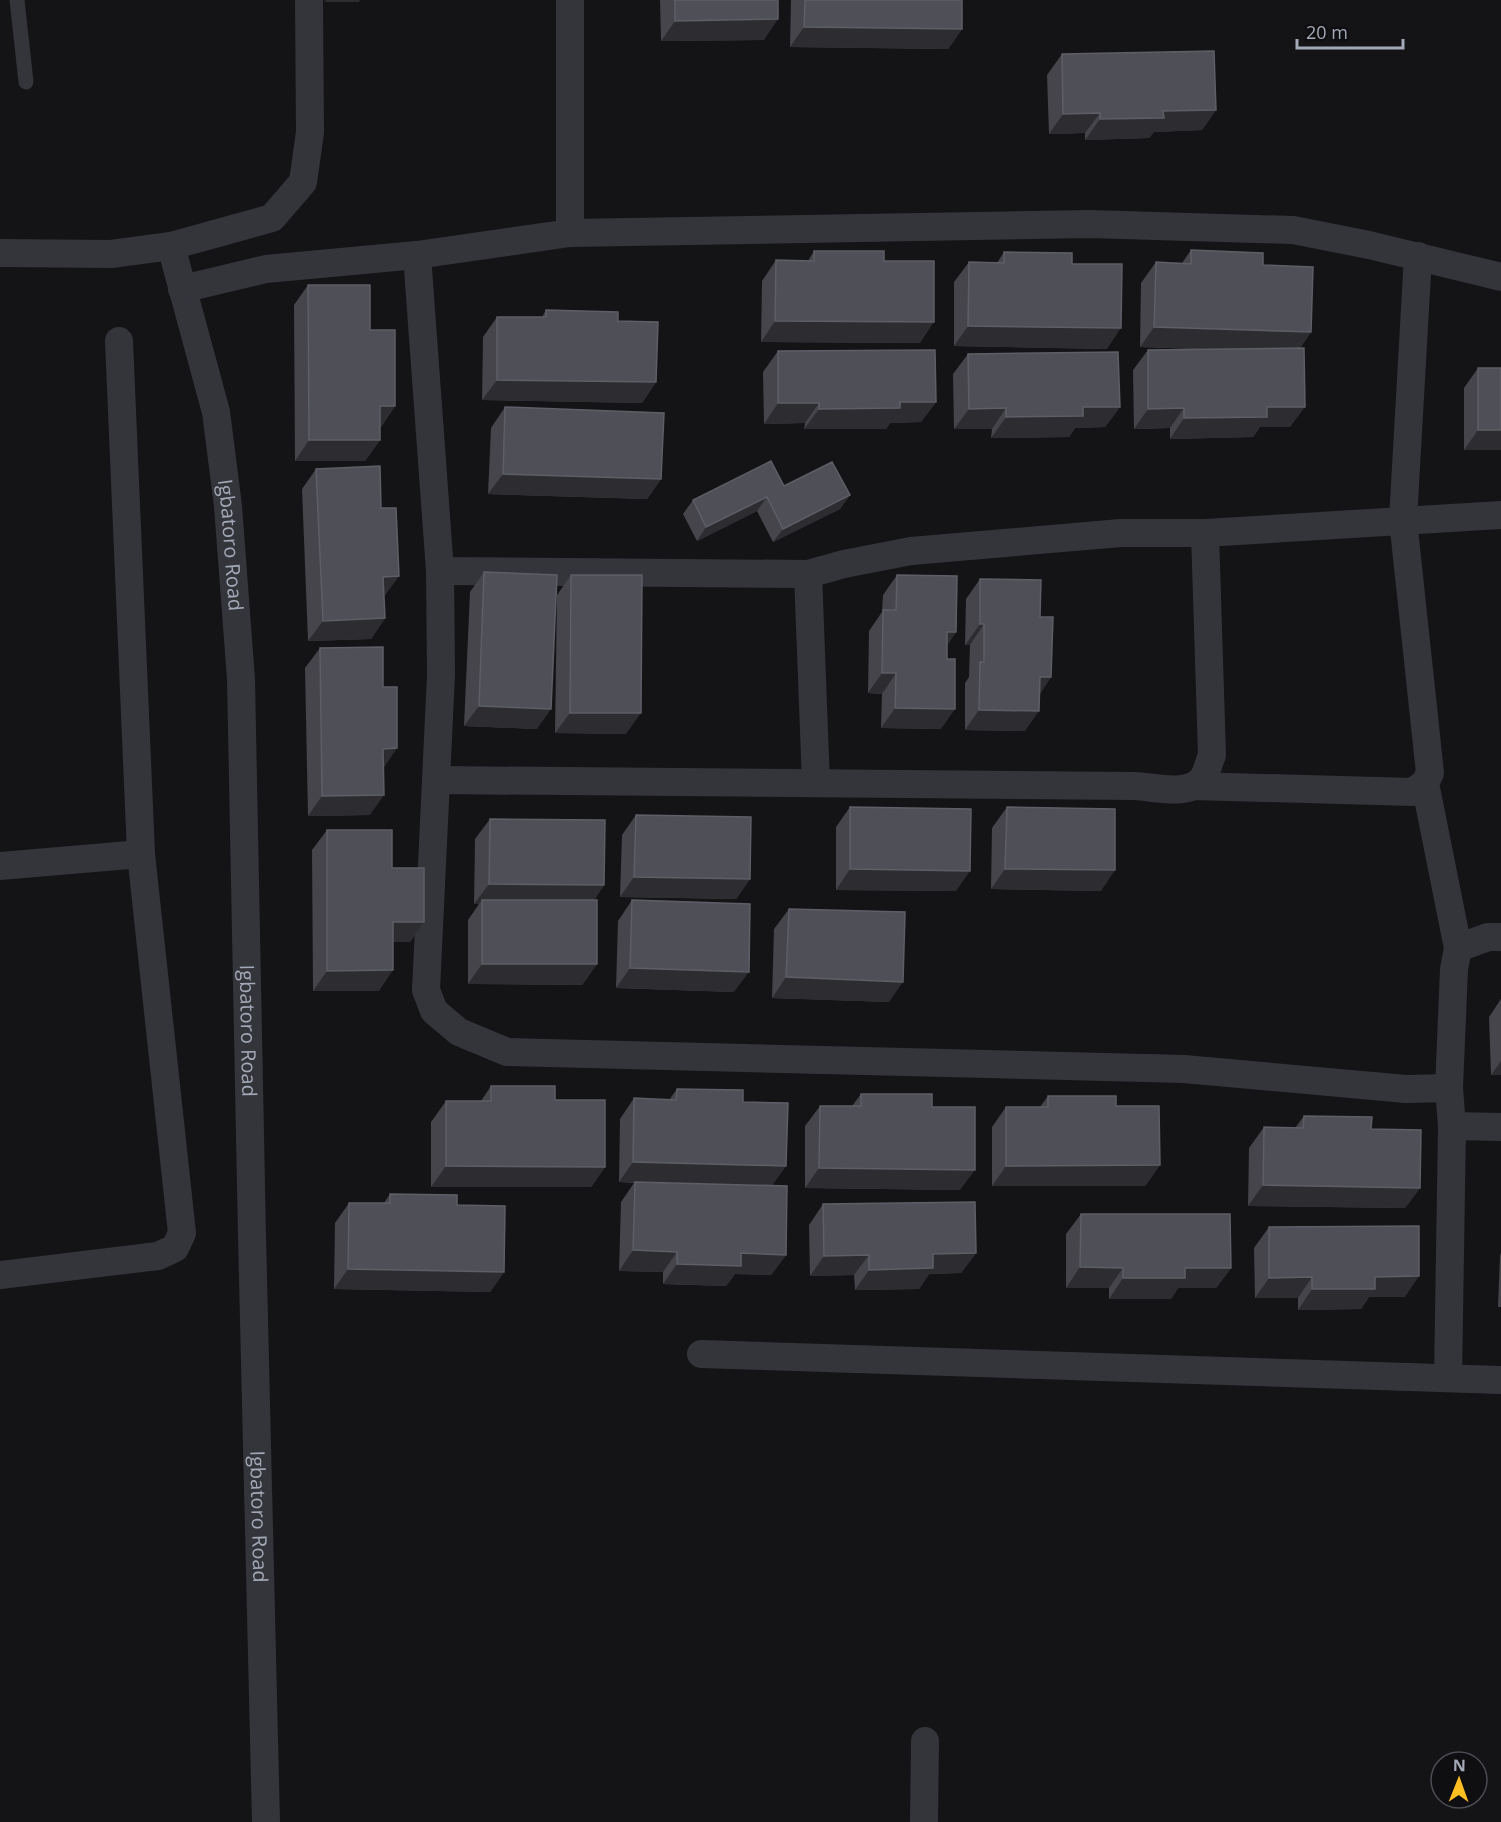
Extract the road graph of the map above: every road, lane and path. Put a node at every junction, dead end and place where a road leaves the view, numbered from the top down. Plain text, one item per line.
1 (17, 0) edge
2 (309, 0) edge
3 (570, 0) edge
4 (26, 82) dead end
5 (570, 233) junction
6 (171, 246) junction
7 (0, 253) edge
8 (417, 255) junction
9 (1418, 256) junction
10 (1501, 277) edge
11 (183, 289) junction
12 (119, 341) dead end
13 (1501, 515) edge
14 (1403, 520) junction
15 (1205, 533) junction
16 (440, 571) junction
17 (808, 574) junction
18 (436, 780) junction
19 (816, 783) junction
20 (1425, 783) junction
21 (1193, 786) junction
22 (141, 854) junction
23 (0, 866) edge
24 (1501, 937) edge
25 (1458, 948) junction
26 (1449, 1088) junction
27 (1452, 1126) junction
28 (1501, 1127) edge
29 (0, 1275) edge
30 (701, 1354) dead end
31 (1449, 1378) junction
32 (1501, 1380) edge
33 (925, 1741) dead end
34 (266, 1822) edge
35 (924, 1822) edge

1 - 4 lane
2 - 6 street
3 - 5 street
5 - 8 street
5 - 9 street
6 - 7 street
6 - 11 street, Igbatoro Road
8 - 11 street
8 - 16 street
9 - 10 street
9 - 14 street
11 - 34 street, Igbatoro Road
12 - 22 street
13 - 14 street
14 - 15 street
14 - 20 street
15 - 17 street
15 - 21 street
16 - 17 street
16 - 18 street
17 - 19 street
18 - 19 street
18 - 26 street
19 - 21 street
20 - 21 street
20 - 25 street
22 - 23 street
22 - 29 street
24 - 25 street
25 - 26 street
26 - 27 street
27 - 28 street
27 - 31 street
30 - 31 street
31 - 32 street
33 - 35 street

